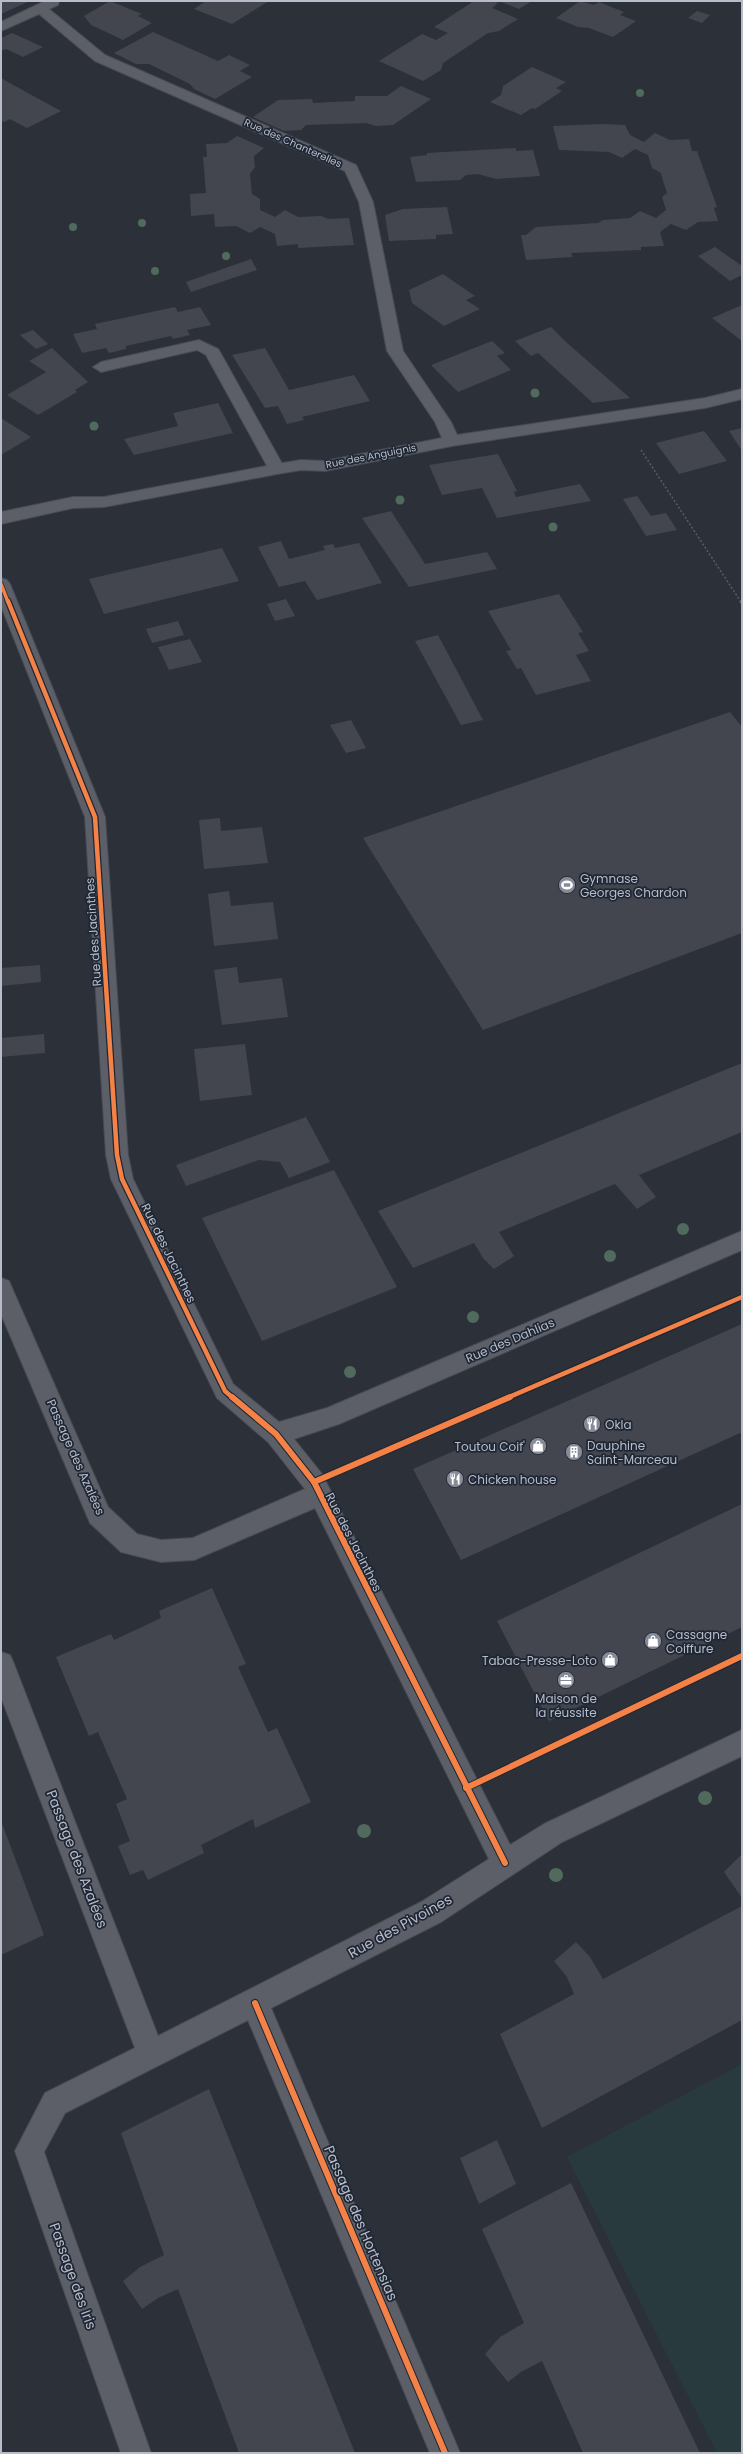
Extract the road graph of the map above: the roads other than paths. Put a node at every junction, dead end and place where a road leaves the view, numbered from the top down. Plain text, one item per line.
1 (54, 1) edge
2 (41, 9) junction
3 (1, 27) edge
4 (101, 367) dead end
5 (742, 394) edge
6 (452, 441) junction
7 (277, 469) junction
8 (1, 518) edge
9 (1, 584) edge
10 (742, 1240) edge
11 (1, 1288) edge
12 (276, 1434) junction
13 (319, 1495) junction
14 (1, 1664) edge
15 (742, 1743) edge
16 (505, 1863) junction
17 (255, 2003) junction
18 (151, 2054) junction
19 (55, 2103) joint
20 (136, 2453) edge
21 (445, 2453) edge

1 - 2 street
2 - 3 street
2 - 6 street, Rue des Chanterelles
4 - 7 street
5 - 6 street, Rue des Anguignis
6 - 7 street, Rue des Anguignis
7 - 8 street, Rue des Anguignis
9 - 12 street, Rue des Jacinthes
10 - 12 street, Rue des Dahlias
11 - 13 street, Passage des Azalées
12 - 13 street, Rue des Jacinthes
13 - 16 street, Rue des Jacinthes
14 - 18 street, Passage des Azalées
15 - 16 street, Rue des Pivoines
16 - 17 street, Rue des Pivoines
17 - 18 street, Rue des Pivoines
17 - 21 street, Passage des Hortensias
18 - 19 street, Rue des Pivoines
19 - 20 street, Passage des Iris

